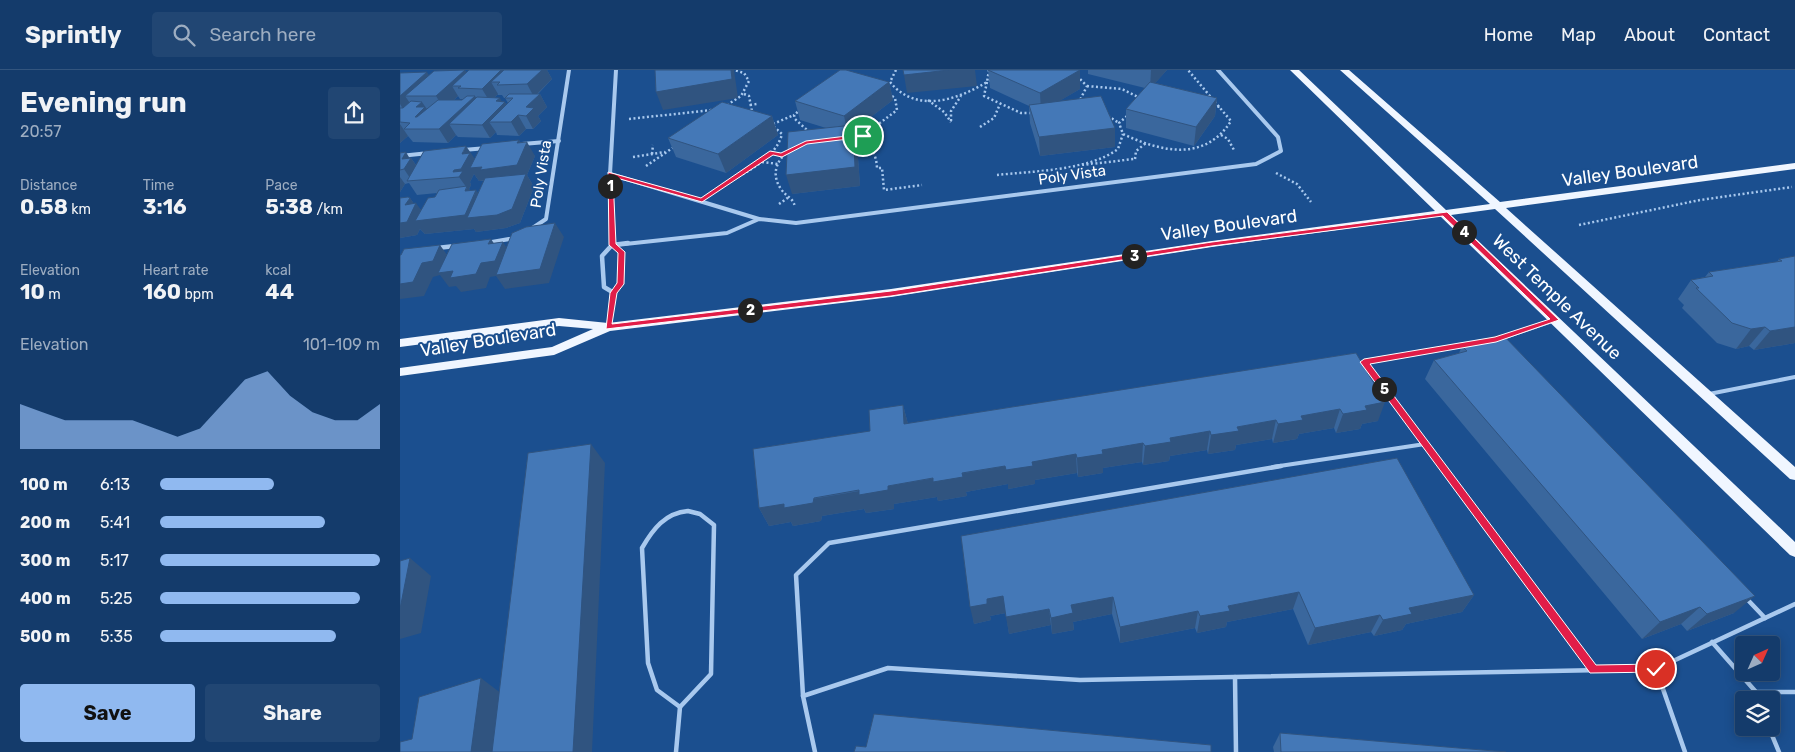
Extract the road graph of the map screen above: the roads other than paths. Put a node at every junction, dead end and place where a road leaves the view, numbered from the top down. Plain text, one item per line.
1 (569, 70) edge
2 (616, 70) edge
3 (1218, 70) edge
4 (1294, 70) edge
5 (1344, 70) edge
6 (559, 141) junction
7 (521, 145) edge
8 (492, 147) edge
9 (453, 151) edge
10 (434, 153) edge
11 (400, 156) edge
12 (1795, 166) edge
13 (610, 174) junction
14 (1498, 206) junction
15 (1444, 214) junction
16 (759, 219) junction
17 (526, 232) edge
18 (519, 236) edge
19 (484, 243) edge
20 (465, 245) edge
21 (612, 245) junction
22 (428, 250) edge
23 (614, 293) junction
24 (1556, 320) junction
25 (608, 328) junction
26 (1477, 343) edge
27 (400, 344) edge
28 (1503, 347) edge
29 (400, 372) edge
30 (1795, 377) edge
31 (1705, 395) junction
32 (1425, 444) junction
33 (1795, 475) edge
34 (1795, 551) edge
35 (1744, 597) edge
36 (1795, 604) edge
37 (1765, 618) junction
38 (1712, 642) junction
39 (1656, 669) junction
40 (1594, 670) junction
41 (1235, 677) junction
42 (1755, 691) edge
43 (1780, 692) edge
44 (1795, 692) edge
45 (803, 696) junction
46 (680, 707) junction
47 (1772, 736) edge
48 (676, 752) edge
49 (815, 752) edge
50 (1236, 752) edge
51 (1685, 752) edge
52 (1779, 752) edge

1 - 6 street, Poly Vista
2 - 13 street
3 - 16 street, Poly Vista
4 - 15 main road, West Temple Avenue
5 - 14 main road, West Temple Avenue
6 - 7 street
6 - 17 street, Poly Vista
8 - 9 street
10 - 11 street
12 - 14 main road, Valley Boulevard
13 - 16 street, Poly Vista
13 - 21 street
14 - 15 main road, Valley Boulevard
14 - 31 main road, West Temple Avenue
15 - 24 main road, West Temple Avenue
15 - 25 main road, Valley Boulevard
16 - 21 street
18 - 19 street
20 - 22 street
21 - 23 street
21 - 23 street
23 - 25 street
24 - 28 lane
24 - 34 main road, West Temple Avenue
25 - 27 main road, Valley Boulevard
25 - 29 main road, Valley Boulevard
26 - 32 lane
30 - 31 lane
31 - 33 main road, West Temple Avenue
32 - 40 lane
32 - 45 lane
35 - 37 lane
36 - 37 lane
37 - 38 lane
38 - 39 lane
38 - 42 lane
39 - 40 lane
39 - 51 lane
40 - 41 lane
41 - 45 lane
41 - 50 lane
43 - 44 lane
45 - 49 lane
46 - 46 lane
46 - 48 lane
47 - 52 lane

